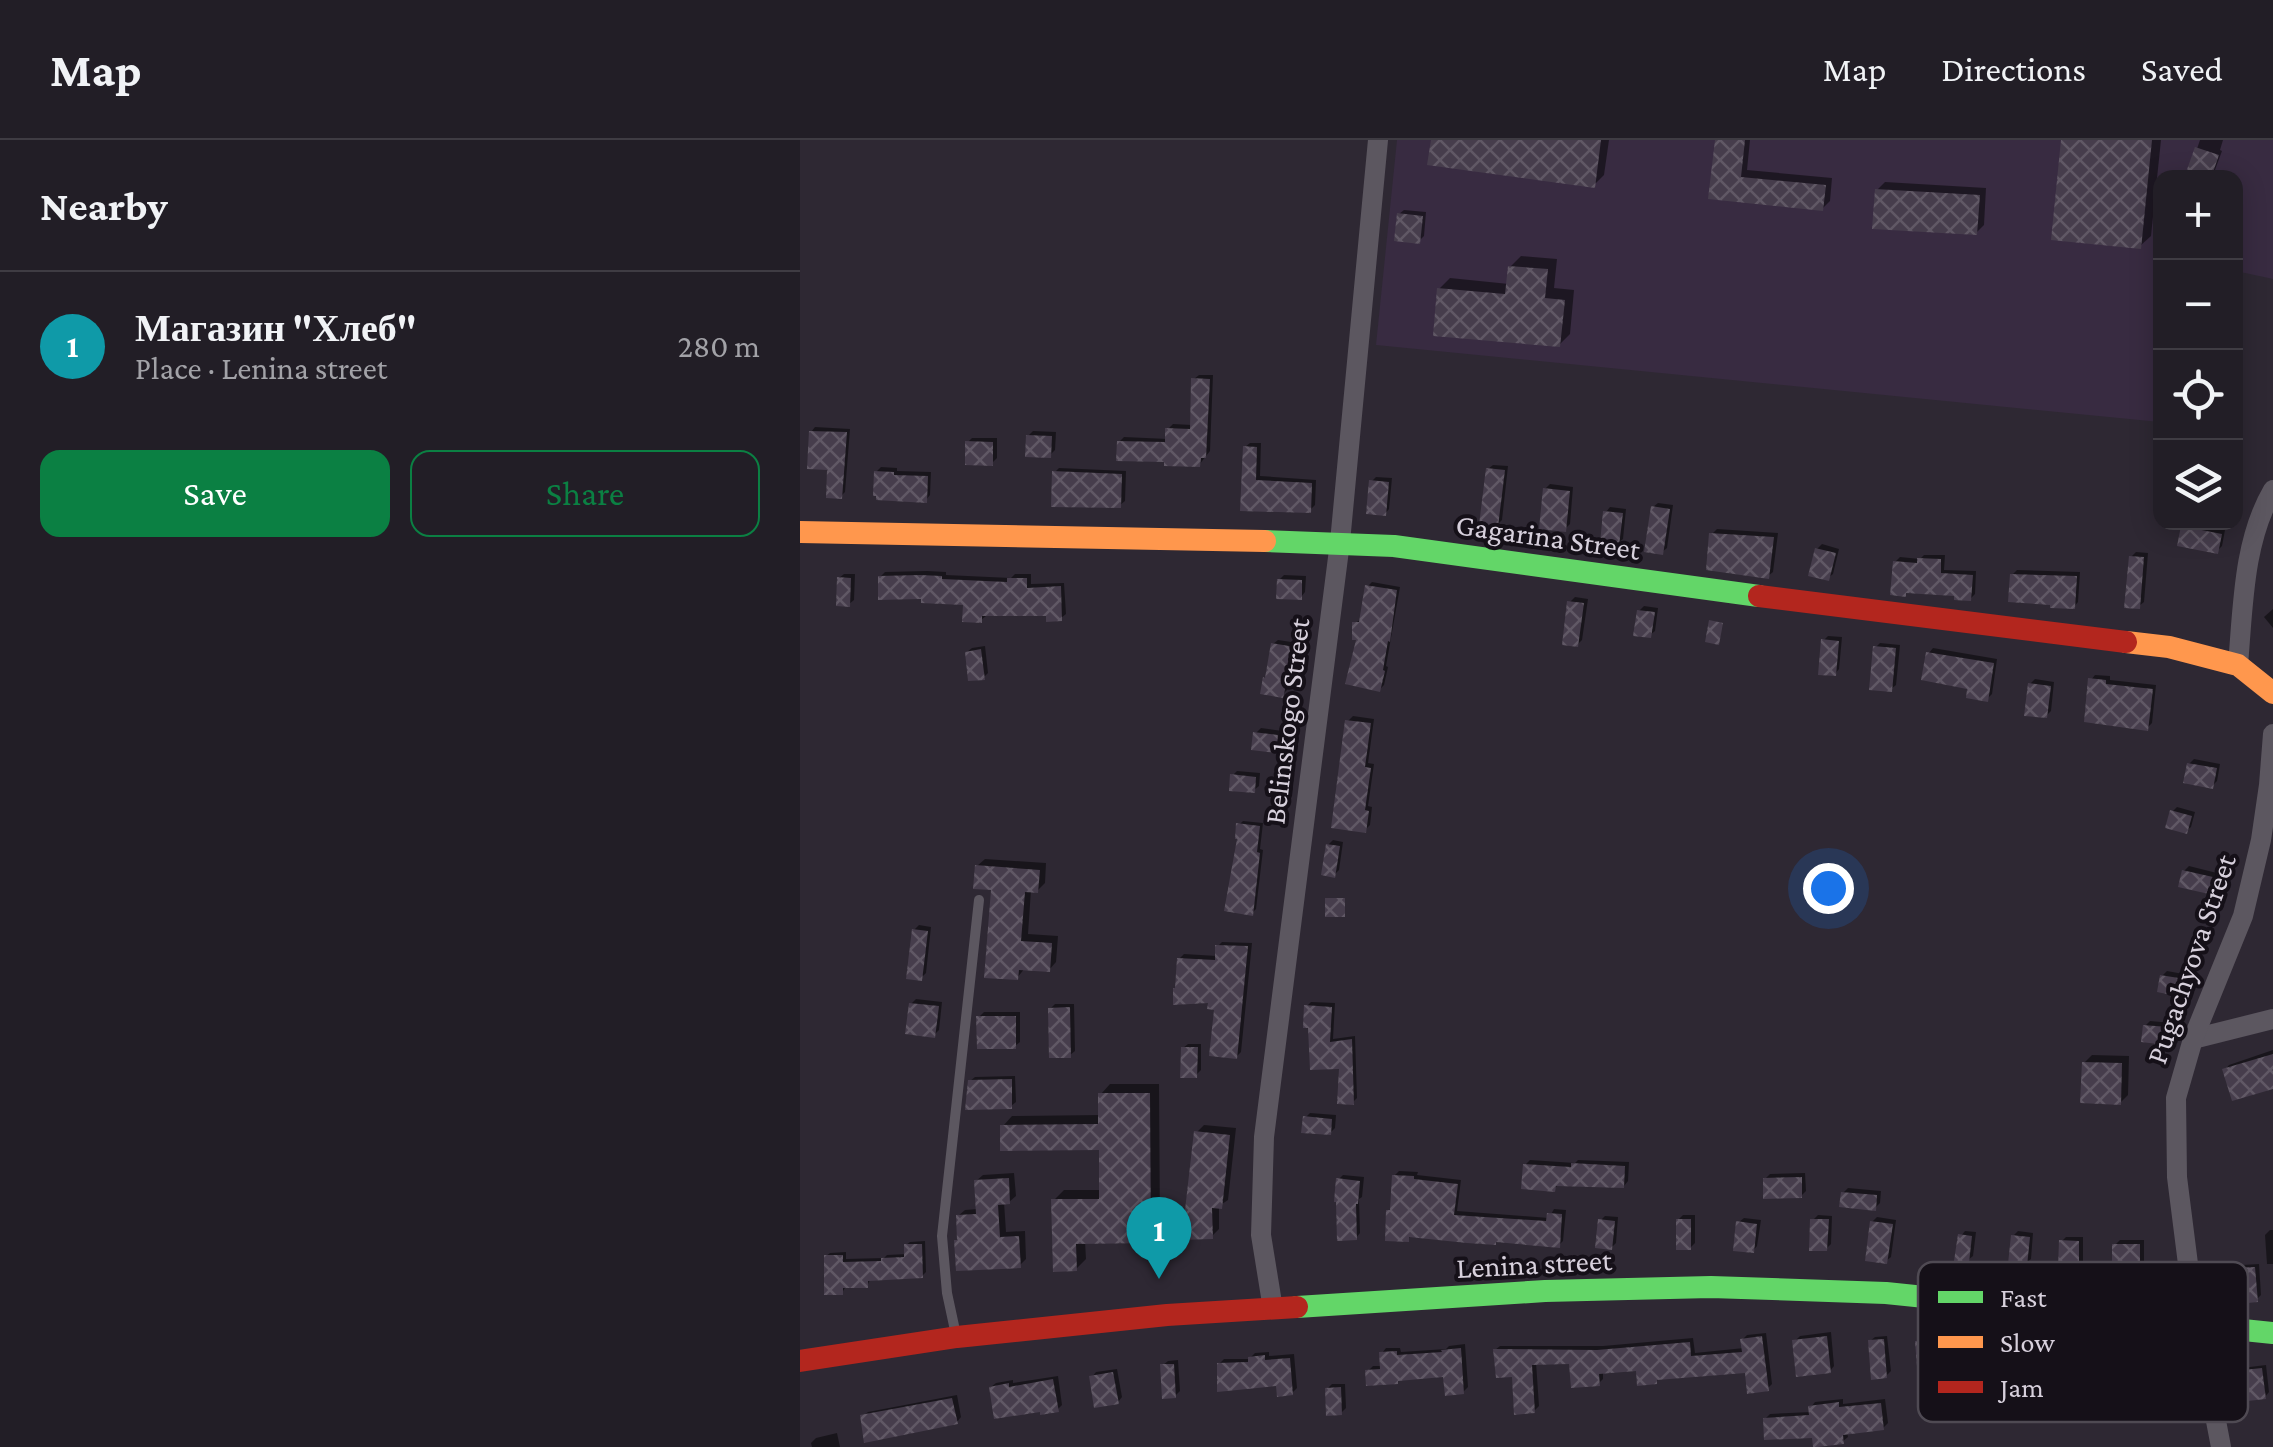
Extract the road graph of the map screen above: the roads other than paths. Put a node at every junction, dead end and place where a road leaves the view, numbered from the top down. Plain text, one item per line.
1 (1378, 140) edge
2 (2273, 490) edge
3 (800, 532) edge
4 (1340, 542) junction
5 (2238, 665) junction
6 (2273, 694) edge
7 (2273, 734) edge
8 (979, 900) dead end
9 (2273, 1019) edge
10 (2193, 1039) junction
11 (2188, 1262) edge
12 (1918, 1296) edge
13 (1273, 1309) junction
14 (2248, 1330) edge
15 (2273, 1333) edge
16 (957, 1337) junction
17 (800, 1361) edge
18 (2216, 1422) edge
19 (2221, 1447) edge

1 - 4 street, Belinskogo Street
2 - 5 street
3 - 4 street, Gagarina Street
4 - 5 street, Gagarina Street
4 - 13 street, Belinskogo Street
5 - 6 street, Gagarina Street
7 - 10 street, Pugachyova Street
8 - 16 lane
9 - 10 street
10 - 11 street, Pugachyova Street
12 - 13 street, Lenina street
13 - 16 street, Lenina street
14 - 15 street, Lenina street
16 - 17 street, Lenina street
18 - 19 street, Pugachyova Street

